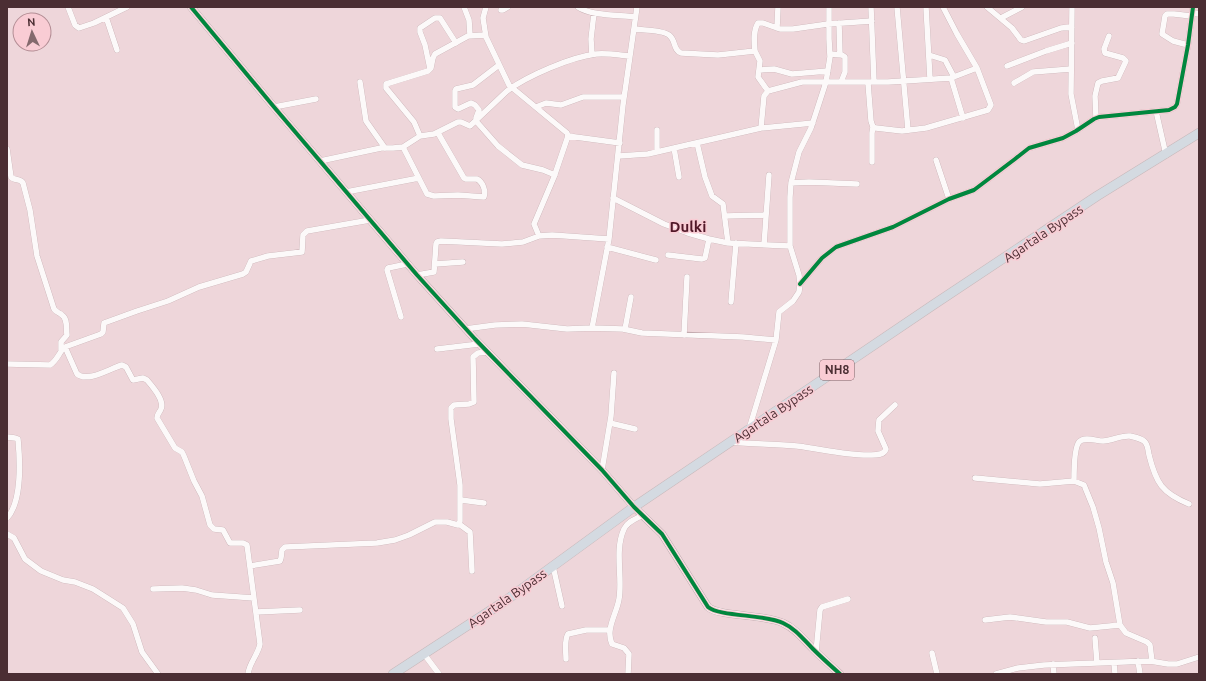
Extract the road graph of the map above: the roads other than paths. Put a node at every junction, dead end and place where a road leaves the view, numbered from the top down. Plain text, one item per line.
1 (68, 7) edge
2 (127, 7) edge
3 (191, 7) edge
4 (464, 7) edge
5 (486, 7) edge
6 (508, 7) edge
7 (578, 7) edge
8 (637, 7) edge
9 (778, 7) edge
10 (829, 7) edge
11 (871, 7) edge
12 (897, 7) edge
13 (926, 7) edge
14 (943, 7) edge
15 (1022, 7) edge
16 (1072, 7) edge
17 (991, 8) edge
18 (501, 10) dead end
19 (594, 12) junction
20 (1192, 12) edge
21 (1199, 14) edge
22 (106, 17) junction
23 (636, 17) junction
24 (1001, 18) junction
25 (872, 21) junction
26 (839, 23) junction
27 (828, 24) junction
28 (1072, 27) junction
29 (777, 28) junction
30 (634, 29) junction
31 (470, 35) junction
32 (1109, 36) dead end
33 (486, 37) junction
34 (456, 43) junction
35 (1072, 43) junction
36 (1188, 45) junction
37 (117, 50) dead end
38 (755, 51) junction
39 (830, 54) junction
40 (840, 54) junction
41 (592, 55) junction
42 (929, 55) junction
43 (630, 56) junction
44 (499, 65) junction
45 (1007, 66) dead end
46 (977, 68) junction
47 (430, 69) junction
48 (1071, 69) junction
49 (759, 70) junction
50 (828, 71) junction
51 (952, 77) junction
52 (930, 79) junction
53 (360, 82) dead end
54 (826, 82) junction
55 (841, 82) junction
56 (903, 82) junction
57 (871, 83) junction
58 (1014, 83) dead end
59 (511, 88) junction
60 (768, 91) junction
61 (624, 97) junction
62 (316, 99) dead end
63 (274, 107) junction
64 (536, 107) junction
65 (1156, 111) junction
66 (963, 118) junction
67 (1096, 118) junction
68 (476, 121) junction
69 (813, 123) junction
70 (873, 127) junction
71 (761, 128) junction
72 (657, 130) dead end
73 (908, 130) junction
74 (1078, 130) junction
75 (438, 133) junction
76 (1199, 133) edge
77 (420, 136) junction
78 (568, 136) junction
79 (620, 143) junction
80 (698, 143) junction
81 (403, 147) junction
82 (385, 148) junction
83 (674, 148) junction
84 (7, 149) edge
85 (658, 152) junction
86 (1166, 154) junction
87 (619, 156) junction
88 (936, 160) dead end
89 (320, 161) junction
90 (872, 162) dead end
91 (555, 175) junction
92 (769, 175) dead end
93 (679, 177) dead end
94 (419, 178) junction
95 (791, 183) junction
96 (857, 184) dead end
97 (346, 192) junction
98 (613, 198) junction
99 (949, 199) junction
100 (766, 214) junction
101 (725, 216) junction
102 (370, 220) junction
103 (539, 236) junction
104 (609, 239) junction
105 (709, 239) junction
106 (728, 243) junction
107 (736, 243) junction
108 (764, 245) junction
109 (790, 246) junction
110 (608, 247) junction
111 (668, 255) dead end
112 (656, 260) dead end
113 (463, 262) dead end
114 (407, 264) junction
115 (435, 264) junction
116 (417, 276) junction
117 (686, 277) dead end
118 (800, 284) junction
119 (631, 297) dead end
120 (731, 302) dead end
121 (401, 317) dead end
122 (592, 328) junction
123 (465, 329) junction
124 (625, 329) junction
125 (684, 335) junction
126 (776, 340) junction
127 (479, 344) junction
128 (63, 348) junction
129 (436, 349) dead end
130 (487, 352) junction
131 (7, 364) edge
132 (614, 373) dead end
133 (895, 405) dead end
134 (610, 423) junction
135 (635, 429) dead end
136 (748, 429) junction
137 (7, 437) edge
138 (729, 442) junction
139 (602, 470) junction
140 (975, 478) dead end
141 (1074, 481) junction
142 (461, 500) junction
143 (484, 503) dead end
144 (1189, 504) dead end
145 (634, 506) junction
146 (643, 515) junction
147 (7, 518) edge
148 (459, 524) junction
149 (7, 534) edge
150 (250, 566) junction
151 (553, 566) junction
152 (472, 571) dead end
153 (153, 589) dead end
154 (254, 598) junction
155 (848, 599) dead end
156 (562, 606) dead end
157 (300, 610) dead end
158 (256, 612) junction
159 (985, 620) dead end
160 (1120, 625) junction
161 (610, 630) junction
162 (1096, 638) dead end
163 (816, 652) junction
164 (932, 653) dead end
165 (424, 654) junction
166 (1199, 657) edge
167 (566, 659) dead end
168 (1138, 661) junction
169 (1152, 661) junction
170 (1097, 663) junction
171 (1114, 663) junction
172 (1053, 664) junction
173 (158, 674) edge
174 (248, 674) edge
175 (393, 674) edge
176 (439, 674) edge
177 (628, 674) edge
178 (840, 674) edge
179 (937, 674) edge
180 (996, 674) edge
181 (1054, 674) edge
182 (1115, 674) edge
183 (1140, 674) edge

1 - 22 street
2 - 22 street
3 - 63 street
4 - 31 street
5 - 33 street
6 - 18 street
7 - 19 street
8 - 23 street
9 - 29 street
10 - 27 street
11 - 25 street
12 - 56 street
13 - 42 street
14 - 46 street
15 - 24 street
16 - 28 street
17 - 24 street
19 - 23 street
19 - 41 street
20 - 21 street
20 - 36 street
20 - 36 street
22 - 37 street
23 - 30 street
24 - 28 street
25 - 26 street
25 - 57 street
26 - 27 street
26 - 40 street
27 - 29 street
27 - 39 street
28 - 35 street
29 - 38 street
30 - 38 street
30 - 43 street
31 - 33 street
31 - 34 street
32 - 67 street
33 - 44 street
34 - 47 street
34 - 47 street
35 - 45 street
35 - 48 street
36 - 65 street
38 - 49 street
39 - 40 street
39 - 50 street
40 - 55 street
41 - 43 street
41 - 59 street
42 - 51 street
42 - 52 street
43 - 61 street
44 - 59 street
44 - 68 street
46 - 51 street
46 - 66 street
47 - 77 street
48 - 58 street
48 - 74 street
49 - 50 street
49 - 60 street
50 - 54 street
51 - 52 street
51 - 66 street
52 - 56 street
53 - 82 street
54 - 55 street
54 - 60 street
54 - 69 street
55 - 57 street
56 - 57 street
56 - 73 street
57 - 70 street
59 - 64 street
59 - 68 street
60 - 71 street
61 - 64 street
61 - 79 street
62 - 63 street
63 - 89 street
64 - 78 street
65 - 67 street
65 - 86 street
66 - 73 street
67 - 74 street
68 - 75 street
68 - 91 street
69 - 71 street
69 - 95 street
70 - 73 street
70 - 90 street
71 - 80 street
72 - 85 street
74 - 99 street
75 - 77 street
75 - 94 street
76 - 86 highway, Agartala Bypass / NH8
77 - 81 street
78 - 79 street
78 - 91 street
79 - 87 street
80 - 83 street
80 - 101 street
81 - 82 street
81 - 94 street
82 - 89 street
83 - 85 street
83 - 93 street
84 - 128 street
85 - 87 street
86 - 136 highway, Agartala Bypass / NH8
87 - 98 street
88 - 99 street
89 - 97 street
91 - 103 street
92 - 100 street
94 - 97 street
95 - 96 street
95 - 109 street
97 - 102 street
98 - 104 street
98 - 105 street
99 - 118 street
100 - 101 street
100 - 108 street
101 - 106 street
102 - 114 street
102 - 128 street
103 - 104 street
103 - 115 street
104 - 110 street
105 - 106 street
105 - 111 street
106 - 107 street
107 - 108 street
107 - 120 street
108 - 109 street
109 - 118 street
110 - 112 street
110 - 122 street
113 - 115 street
114 - 116 street
114 - 121 street
115 - 116 street
116 - 123 street
117 - 125 street
118 - 126 street
119 - 124 street
122 - 123 street
122 - 124 street
123 - 127 street
124 - 125 street
125 - 126 street
126 - 136 street
127 - 129 street
127 - 130 street
128 - 131 street
128 - 150 street
130 - 139 street
130 - 142 street
132 - 134 street
133 - 138 street
134 - 135 street
134 - 139 street
136 - 138 highway, Agartala Bypass / NH8
137 - 147 street
138 - 145 highway, Agartala Bypass / NH8
139 - 145 street
140 - 141 street
141 - 144 street
141 - 160 street
142 - 143 street
142 - 148 street
145 - 146 street
145 - 151 highway, Agartala Bypass / NH8
146 - 161 street
146 - 163 street
148 - 150 street
148 - 152 street
149 - 173 street
150 - 154 street
151 - 156 street
151 - 165 highway, Agartala Bypass / NH8
153 - 154 street
154 - 158 street
155 - 163 street
157 - 158 street
158 - 174 street
159 - 160 street
160 - 169 street
161 - 167 street
161 - 177 street
162 - 170 street
163 - 178 street
164 - 179 street
165 - 175 highway, Agartala Bypass / NH8
165 - 176 street
166 - 169 street
168 - 169 street
168 - 171 street
168 - 183 street
170 - 171 street
170 - 172 street
171 - 182 street
172 - 180 street
172 - 181 street

